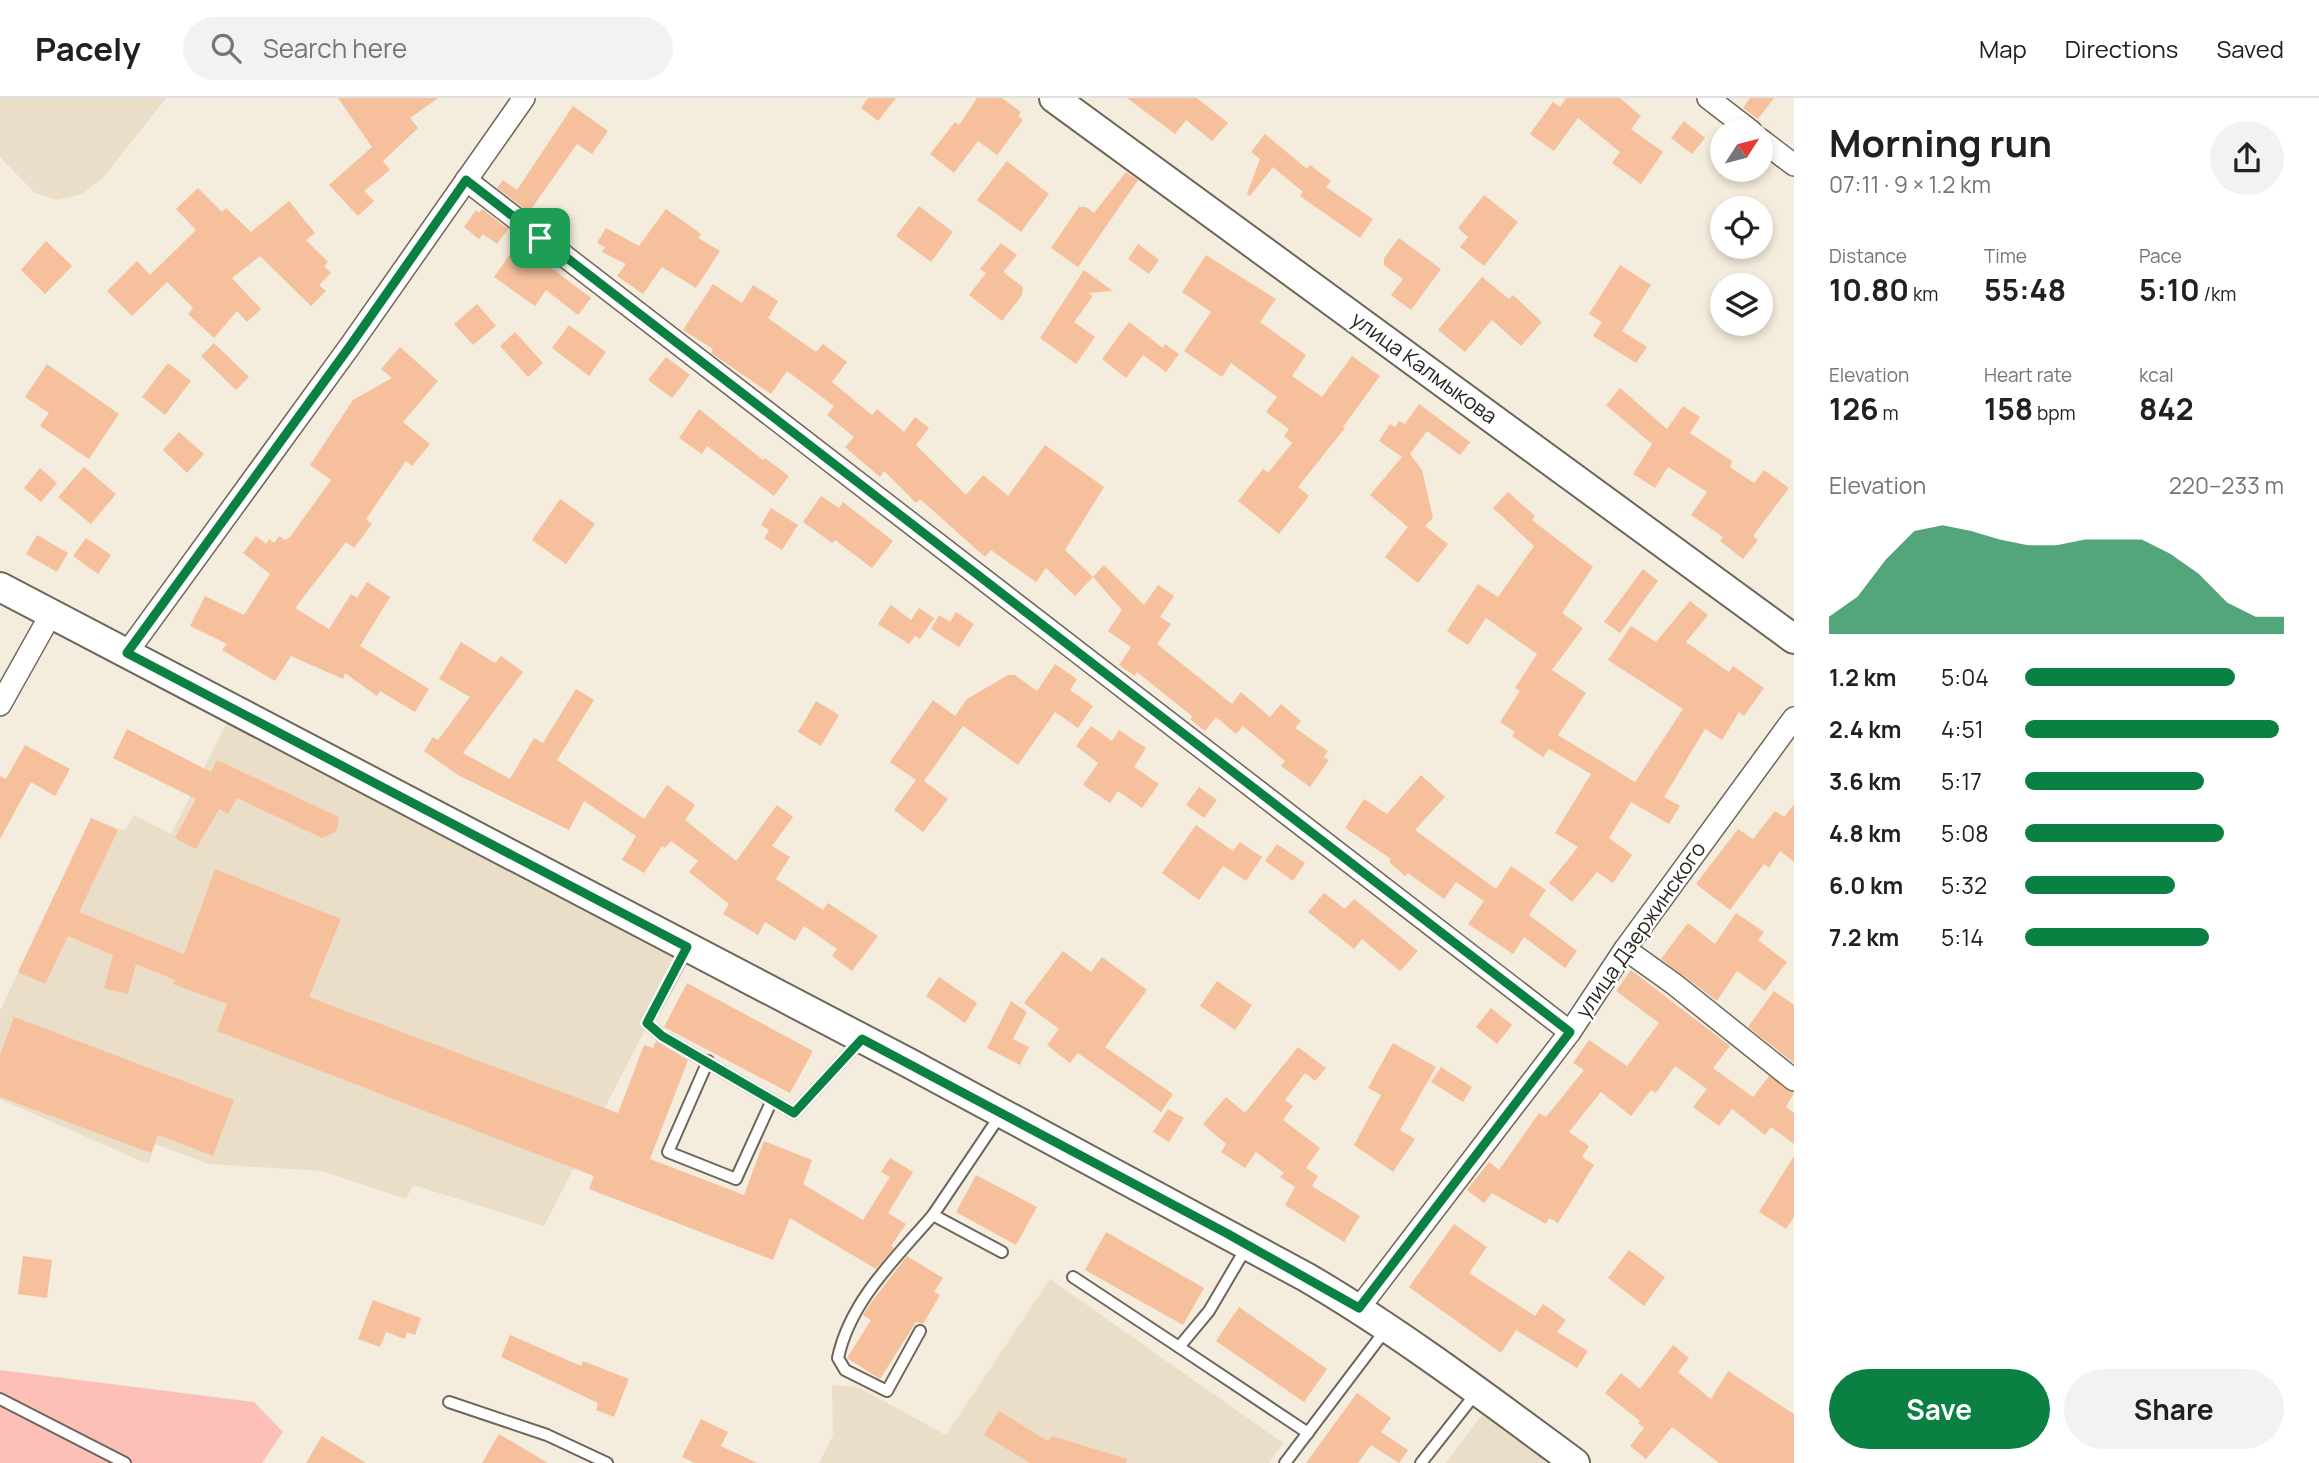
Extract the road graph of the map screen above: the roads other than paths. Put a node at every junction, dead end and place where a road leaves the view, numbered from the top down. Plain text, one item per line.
1 (524, 98) edge
2 (1054, 98) edge
3 (1708, 98) edge
4 (1735, 119) edge
5 (1773, 149) edge
6 (1794, 165) edge
7 (466, 180) junction
8 (0, 587) edge
9 (51, 614) junction
10 (1794, 639) edge
11 (127, 653) junction
12 (0, 705) edge
13 (1794, 718) edge
14 (687, 947) junction
15 (1625, 949) junction
16 (1570, 1032) junction
17 (862, 1039) junction
18 (708, 1061) junction
19 (1794, 1080) edge
20 (772, 1100) junction
21 (1002, 1113) junction
22 (933, 1215) junction
23 (1248, 1245) junction
24 (1002, 1252) dead end
25 (1073, 1276) dead end
26 (1359, 1308) junction
27 (1387, 1328) junction
28 (920, 1331) dead end
29 (1179, 1347) junction
30 (1478, 1391) junction
31 (0, 1399) edge
32 (449, 1402) dead end
33 (1308, 1433) junction
34 (125, 1463) edge
35 (607, 1463) edge
36 (1285, 1463) edge
37 (1421, 1463) edge
38 (1575, 1463) edge

1 - 7 street
2 - 10 street, улица Калмыкова
3 - 4 street
5 - 6 street
7 - 11 street
7 - 16 street
8 - 9 street
9 - 11 street
9 - 12 street
11 - 14 street
13 - 15 street, улица Дзержинского
14 - 17 street
14 - 18 lane
15 - 16 street, улица Дзержинского
15 - 19 street
16 - 26 street, улица Дзержинского
17 - 20 lane
17 - 21 street
18 - 20 lane
18 - 20 lane
21 - 22 lane
21 - 23 street
22 - 24 lane
22 - 28 lane
23 - 26 street
23 - 29 lane
25 - 29 lane
26 - 27 street
27 - 30 street
27 - 33 lane
29 - 33 lane
30 - 37 lane
30 - 38 street
31 - 34 lane
32 - 35 lane
33 - 36 lane

